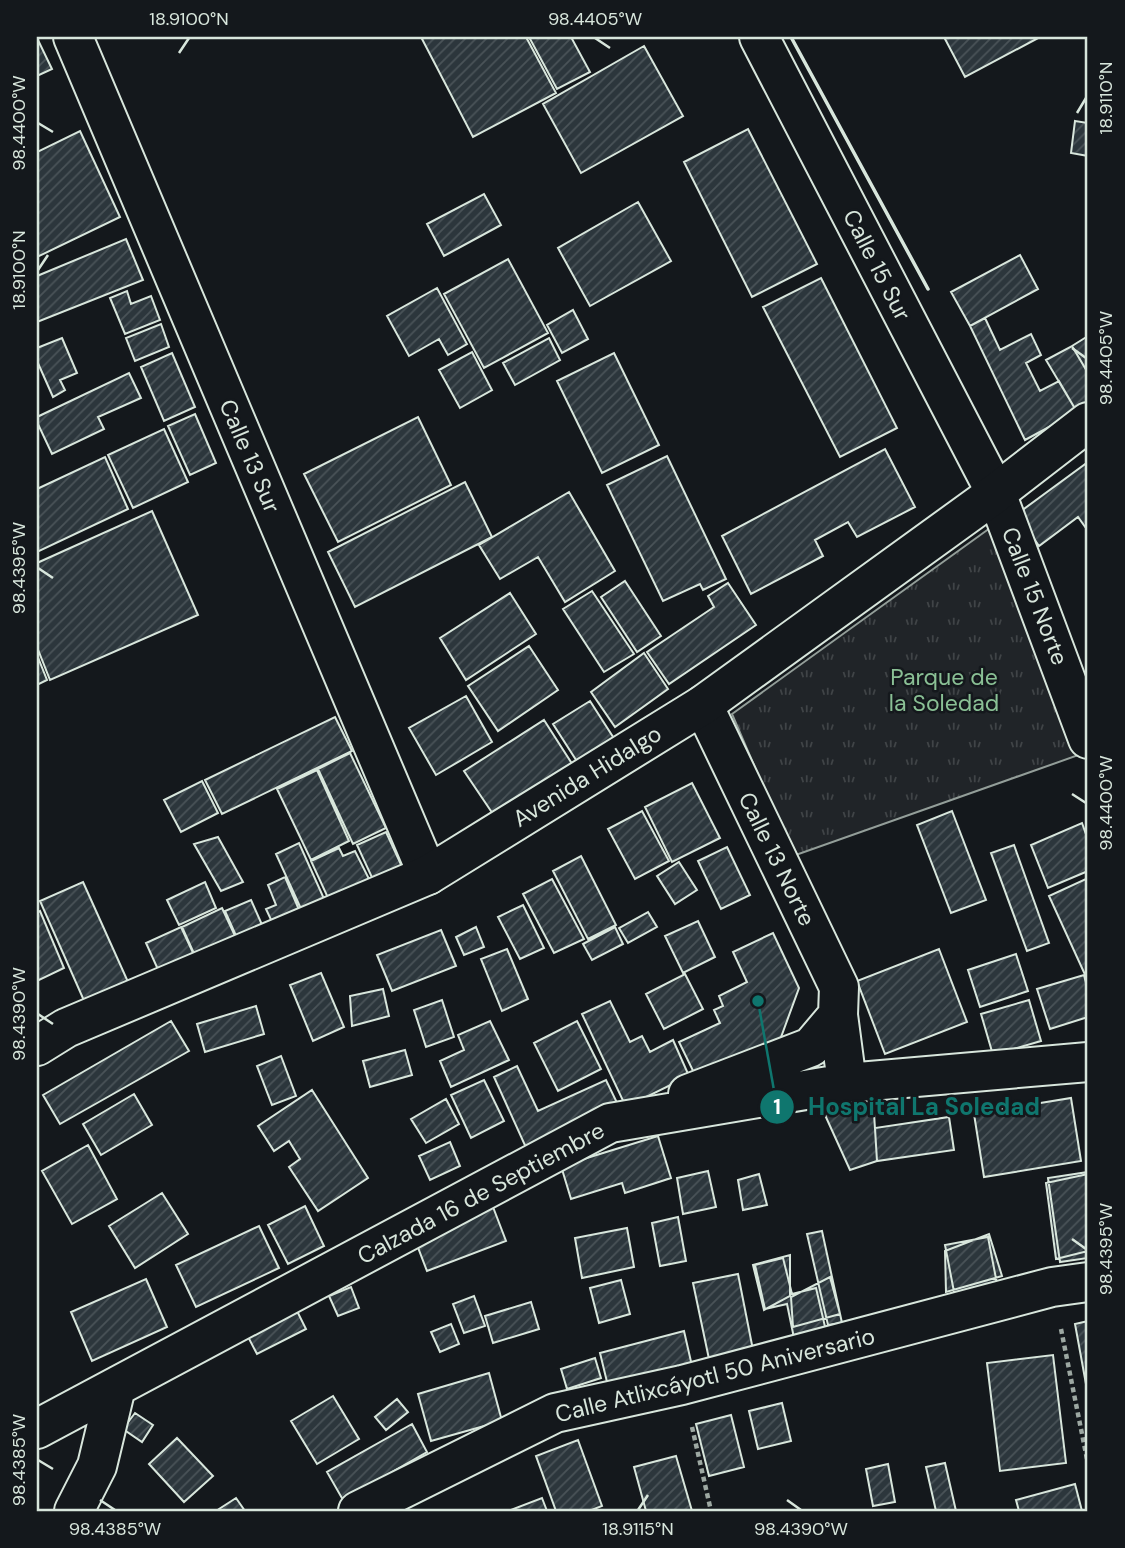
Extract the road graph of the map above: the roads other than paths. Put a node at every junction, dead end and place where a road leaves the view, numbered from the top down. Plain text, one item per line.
1 (73, 37) edge
2 (759, 37) edge
3 (1088, 422) edge
4 (996, 493) junction
5 (703, 705) junction
6 (1088, 739) edge
7 (428, 875) junction
8 (838, 1015) junction
9 (37, 1046) edge
10 (1088, 1062) edge
11 (847, 1083) junction
12 (610, 1123) junction
13 (1070, 1285) edge
14 (116, 1387) junction
15 (37, 1429) edge
16 (74, 1511) edge
17 (358, 1511) edge

1 - 7 street, Calle 13 Sur
2 - 4 street, Calle 15 Sur
3 - 4 street, Avenida Hidalgo
4 - 5 street, Avenida Hidalgo
4 - 6 street, Calle 15 Norte
5 - 7 street, Avenida Hidalgo
5 - 8 street, Calle 13 Norte
7 - 9 street, Avenida Hidalgo
8 - 11 street, Calle 13 Norte
8 - 12 street
10 - 11 street, Calzada 16 de Septiembre
11 - 12 street, Calzada 16 de Septiembre
12 - 14 street, Calzada 16 de Septiembre
13 - 17 street, Calle Atlixcáyotl 50 Aniversario
14 - 15 street, Calzada 16 de Septiembre
14 - 16 street

